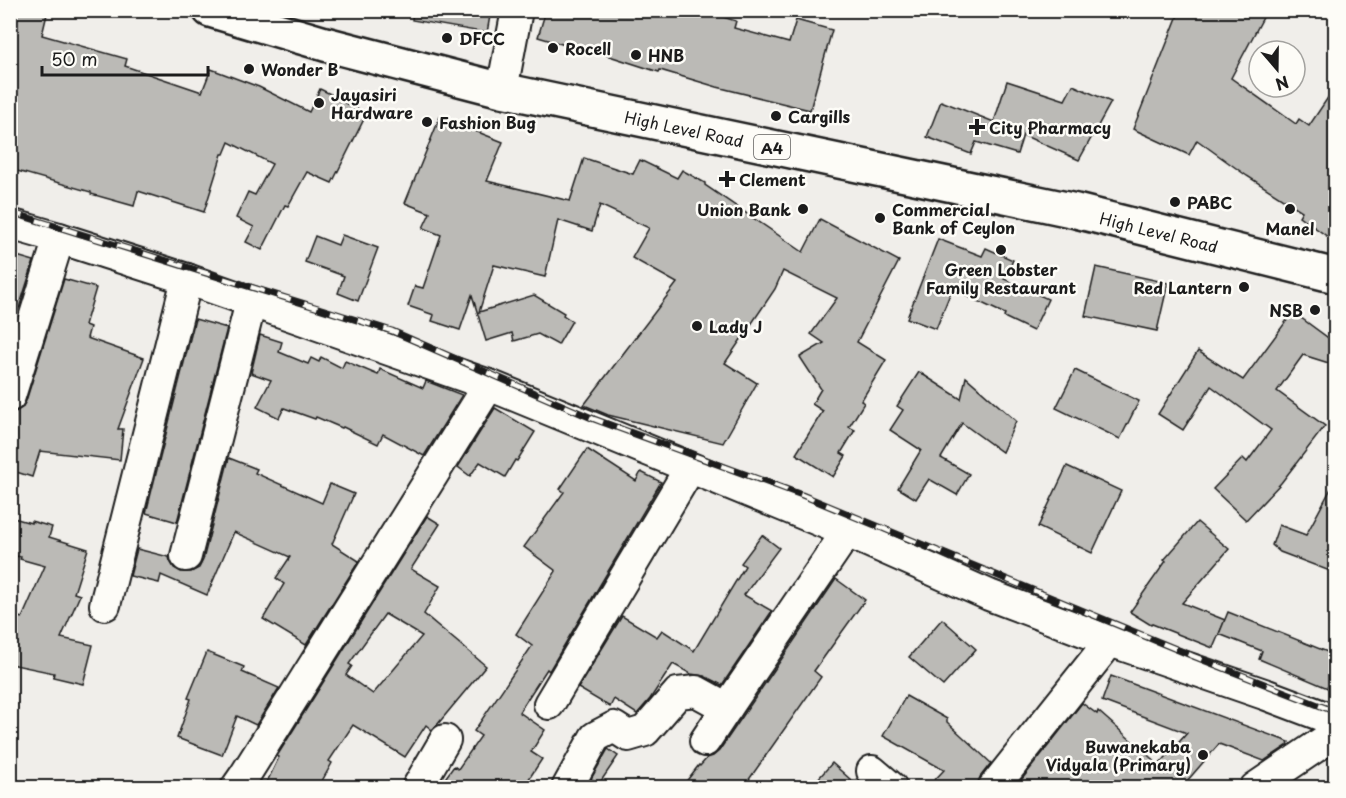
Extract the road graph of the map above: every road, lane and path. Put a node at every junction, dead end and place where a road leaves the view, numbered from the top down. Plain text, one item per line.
1 (210, 10) edge
2 (517, 10) edge
3 (502, 90) junction
4 (10, 224) edge
5 (59, 238) junction
6 (1335, 276) edge
7 (186, 279) junction
8 (251, 302) junction
9 (489, 385) junction
10 (10, 396) edge
11 (690, 468) junction
12 (847, 532) junction
13 (186, 556) dead end
14 (105, 605) dead end
15 (1110, 641) junction
16 (549, 704) dead end
17 (727, 708) junction
18 (1335, 721) edge
19 (1335, 734) edge
20 (445, 740) dead end
21 (705, 741) dead end
22 (236, 788) edge
23 (417, 788) edge
24 (567, 788) edge
25 (993, 788) edge
26 (1255, 788) edge

1 - 3 highway, High Level Road / A4
2 - 3 street
3 - 6 highway, High Level Road / A4
4 - 5 street
5 - 7 street
5 - 10 street
7 - 8 street
7 - 14 street
8 - 9 street
8 - 13 street
9 - 11 street
9 - 22 street
11 - 12 street
11 - 16 street
12 - 15 street
12 - 17 street
15 - 18 street
15 - 25 street
17 - 21 street
17 - 24 street
19 - 26 street
20 - 23 street

